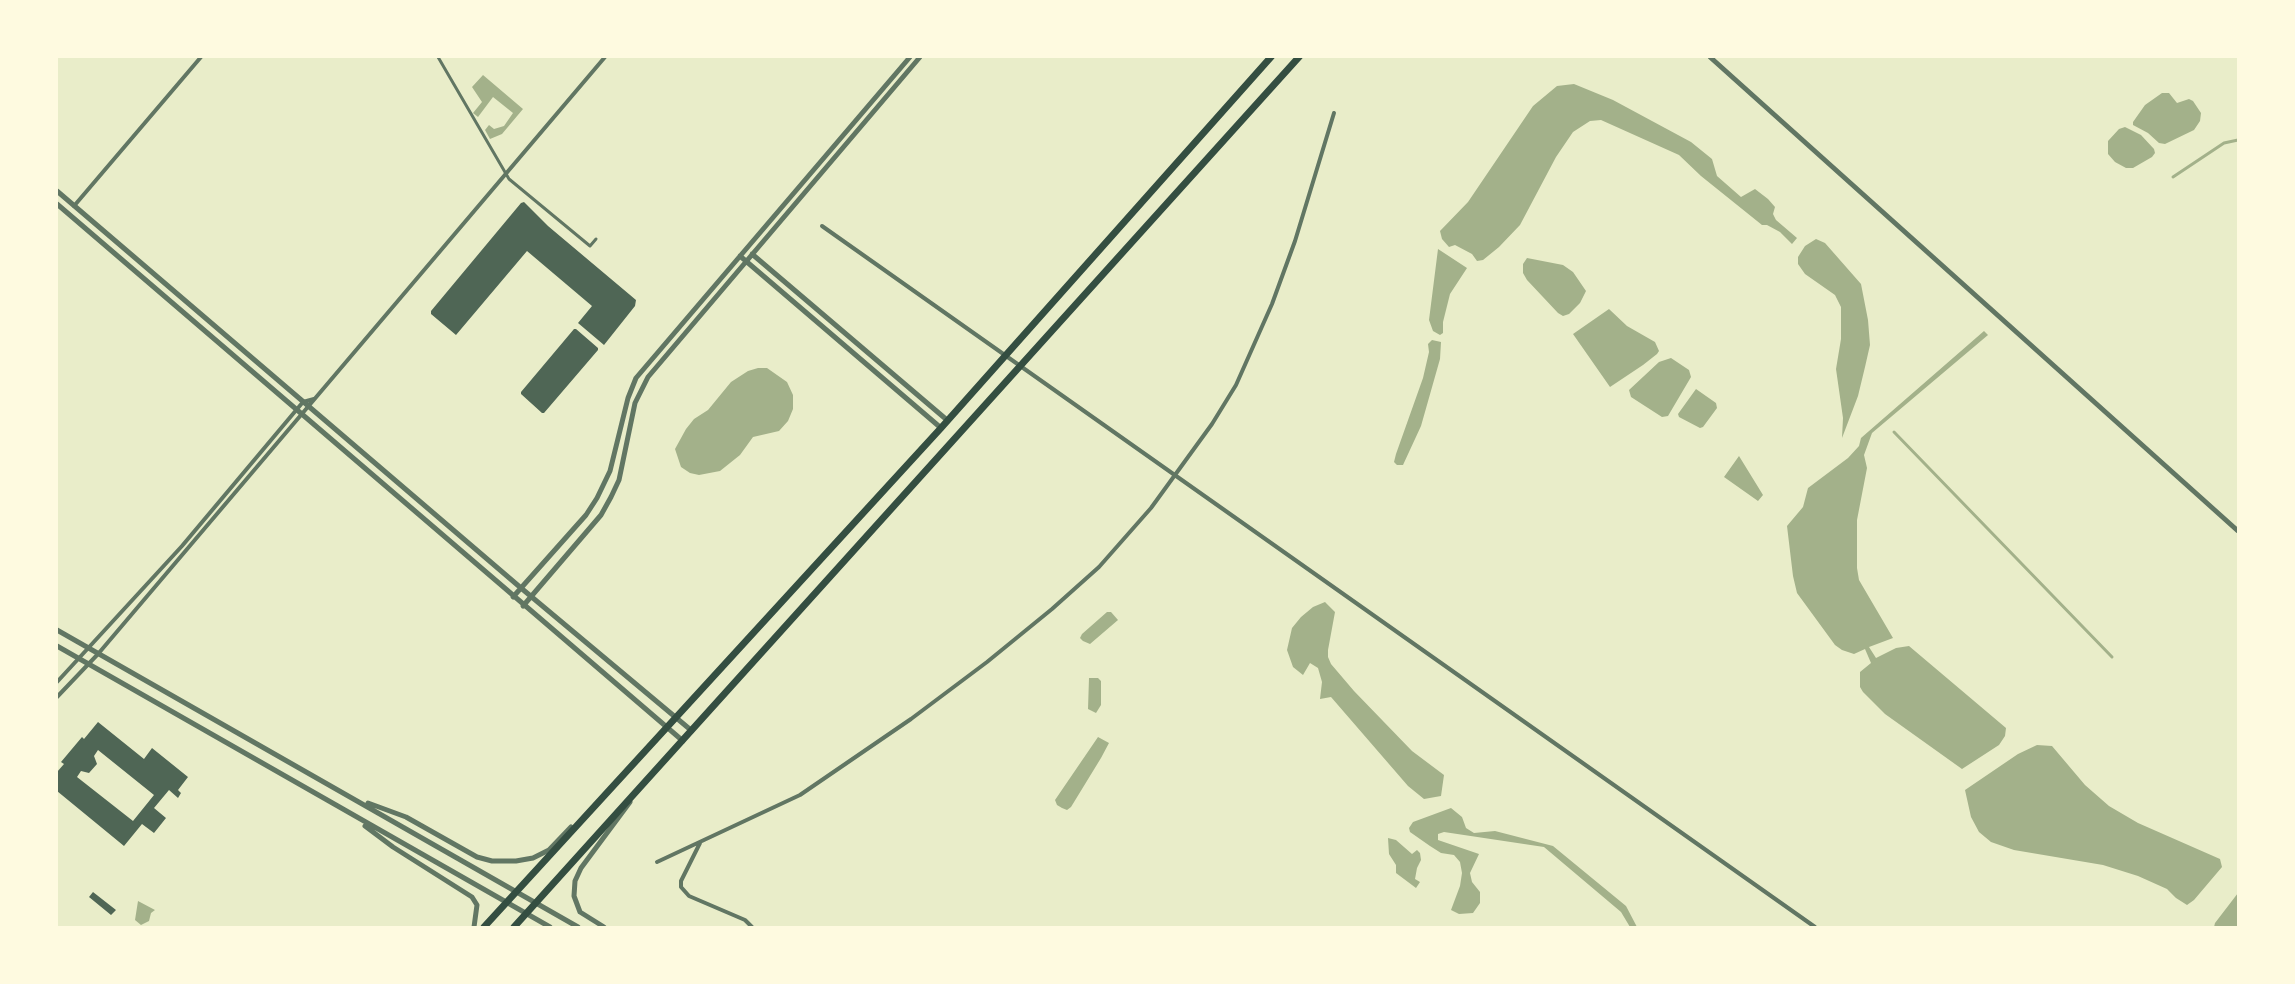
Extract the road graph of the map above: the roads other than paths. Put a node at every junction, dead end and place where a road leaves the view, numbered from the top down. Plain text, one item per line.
1 (201, 57) edge
2 (438, 57) edge
3 (605, 57) edge
4 (910, 57) edge
5 (920, 57) edge
6 (1271, 57) edge
7 (1299, 57) edge
8 (1710, 57) edge
9 (1334, 113) dead end
10 (506, 174) junction
11 (57, 191) edge
12 (57, 204) edge
13 (74, 206) junction
14 (822, 226) dead end
15 (596, 239) dead end
16 (746, 249) junction
17 (754, 255) junction
18 (740, 256) junction
19 (747, 262) junction
20 (1006, 356) junction
21 (1020, 366) junction
22 (305, 404) junction
23 (300, 411) junction
24 (947, 420) junction
25 (941, 428) junction
26 (1175, 475) junction
27 (2238, 531) edge
28 (521, 588) junction
29 (531, 596) junction
30 (513, 597) junction
31 (523, 606) junction
32 (57, 630) edge
33 (57, 646) edge
34 (87, 647) junction
35 (99, 654) junction
36 (77, 658) junction
37 (89, 665) junction
38 (57, 682) edge
39 (57, 697) edge
40 (677, 718) junction
41 (667, 728) junction
42 (692, 731) junction
43 (682, 741) junction
44 (628, 771) junction
45 (644, 784) junction
46 (351, 797) junction
47 (344, 810) junction
48 (700, 842) junction
49 (657, 862) dead end
50 (519, 892) junction
51 (537, 903) junction
52 (507, 904) junction
53 (526, 914) junction
54 (474, 927) edge
55 (484, 927) edge
56 (514, 927) edge
57 (550, 927) edge
58 (578, 927) edge
59 (604, 927) edge
60 (752, 927) edge
61 (1815, 927) edge

1 - 13 street
2 - 10 street
3 - 10 street
4 - 16 street
5 - 17 street
6 - 20 main road
7 - 21 main road
8 - 27 street
9 - 26 street
10 - 15 street
10 - 22 street
11 - 13 street
12 - 23 street
13 - 22 street
14 - 20 street
16 - 17 street
16 - 18 street
17 - 19 street
17 - 24 street
18 - 19 street
18 - 28 street
19 - 25 street
19 - 29 street
20 - 21 street
20 - 24 main road
21 - 26 street
21 - 42 main road
22 - 23 street
22 - 28 street
23 - 30 street
23 - 34 street
23 - 35 street
24 - 25 main road
25 - 40 main road
26 - 48 street
26 - 61 street
28 - 29 street
28 - 30 street
29 - 31 street
29 - 40 street
30 - 31 street
31 - 41 street
32 - 34 street
33 - 36 street
34 - 35 street
34 - 36 street
35 - 37 street
35 - 46 street
36 - 37 street
36 - 38 street
37 - 39 street
37 - 47 street
40 - 41 main road
40 - 42 street
41 - 43 street
41 - 44 main road
42 - 43 main road
43 - 45 main road
44 - 46 street
44 - 50 main road
45 - 51 main road
45 - 59 street
46 - 50 street
47 - 52 street
47 - 54 street
48 - 49 street
48 - 60 street
50 - 51 street
50 - 52 main road
51 - 53 main road
51 - 58 street
52 - 53 street
52 - 55 main road
53 - 56 main road
53 - 57 street

